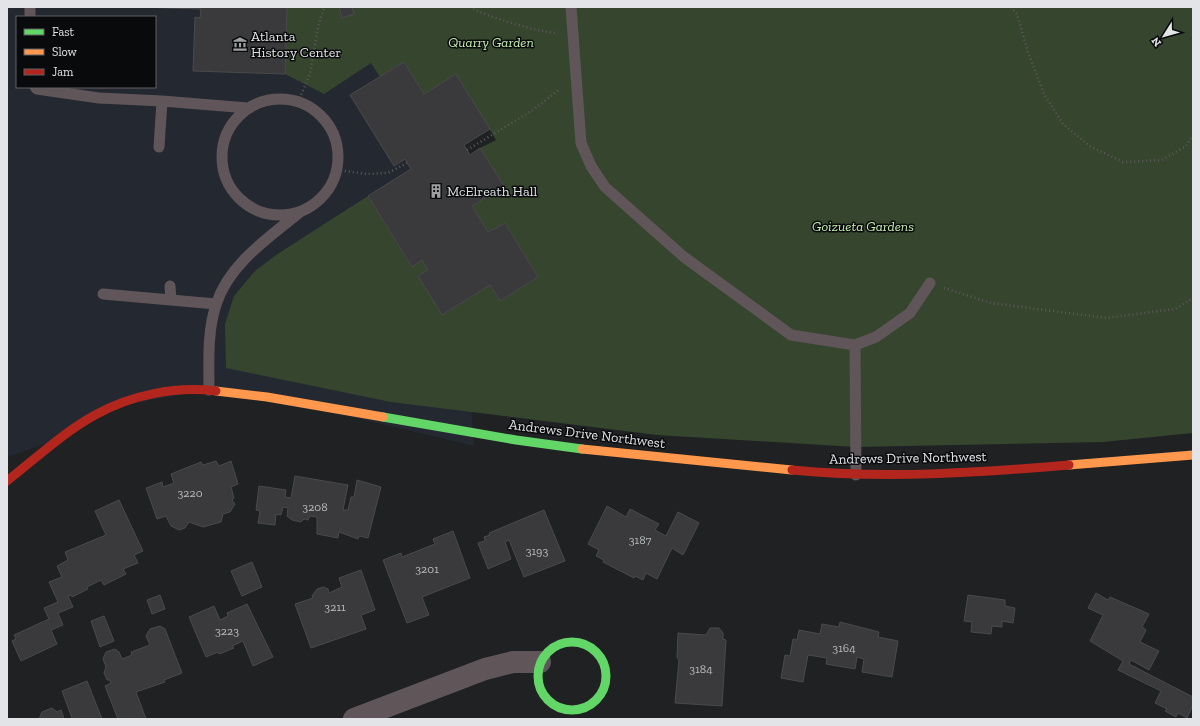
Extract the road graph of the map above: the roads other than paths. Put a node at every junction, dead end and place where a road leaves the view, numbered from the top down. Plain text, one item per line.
1 (571, 7) edge
2 (36, 88) edge
3 (162, 101) junction
4 (248, 108) junction
5 (159, 147) dead end
6 (300, 212) junction
7 (930, 283) road end
8 (170, 286) dead end
9 (103, 294) dead end
10 (171, 300) junction
11 (216, 304) junction
12 (855, 345) junction
13 (208, 390) junction
14 (1193, 455) edge
15 (856, 475) junction
16 (7, 481) edge
17 (540, 662) junction
18 (354, 719) edge

1 - 12 lane
2 - 3 lane
3 - 4 lane
3 - 5 lane
4 - 6 lane
4 - 6 lane
6 - 11 lane
7 - 12 lane
8 - 10 lane
9 - 10 lane
10 - 11 lane
11 - 13 lane
12 - 15 lane
13 - 15 street, Andrews Drive Northwest
13 - 16 street, Andrews Drive Northwest
14 - 15 street, Andrews Drive Northwest
17 - 17 street
17 - 18 street

